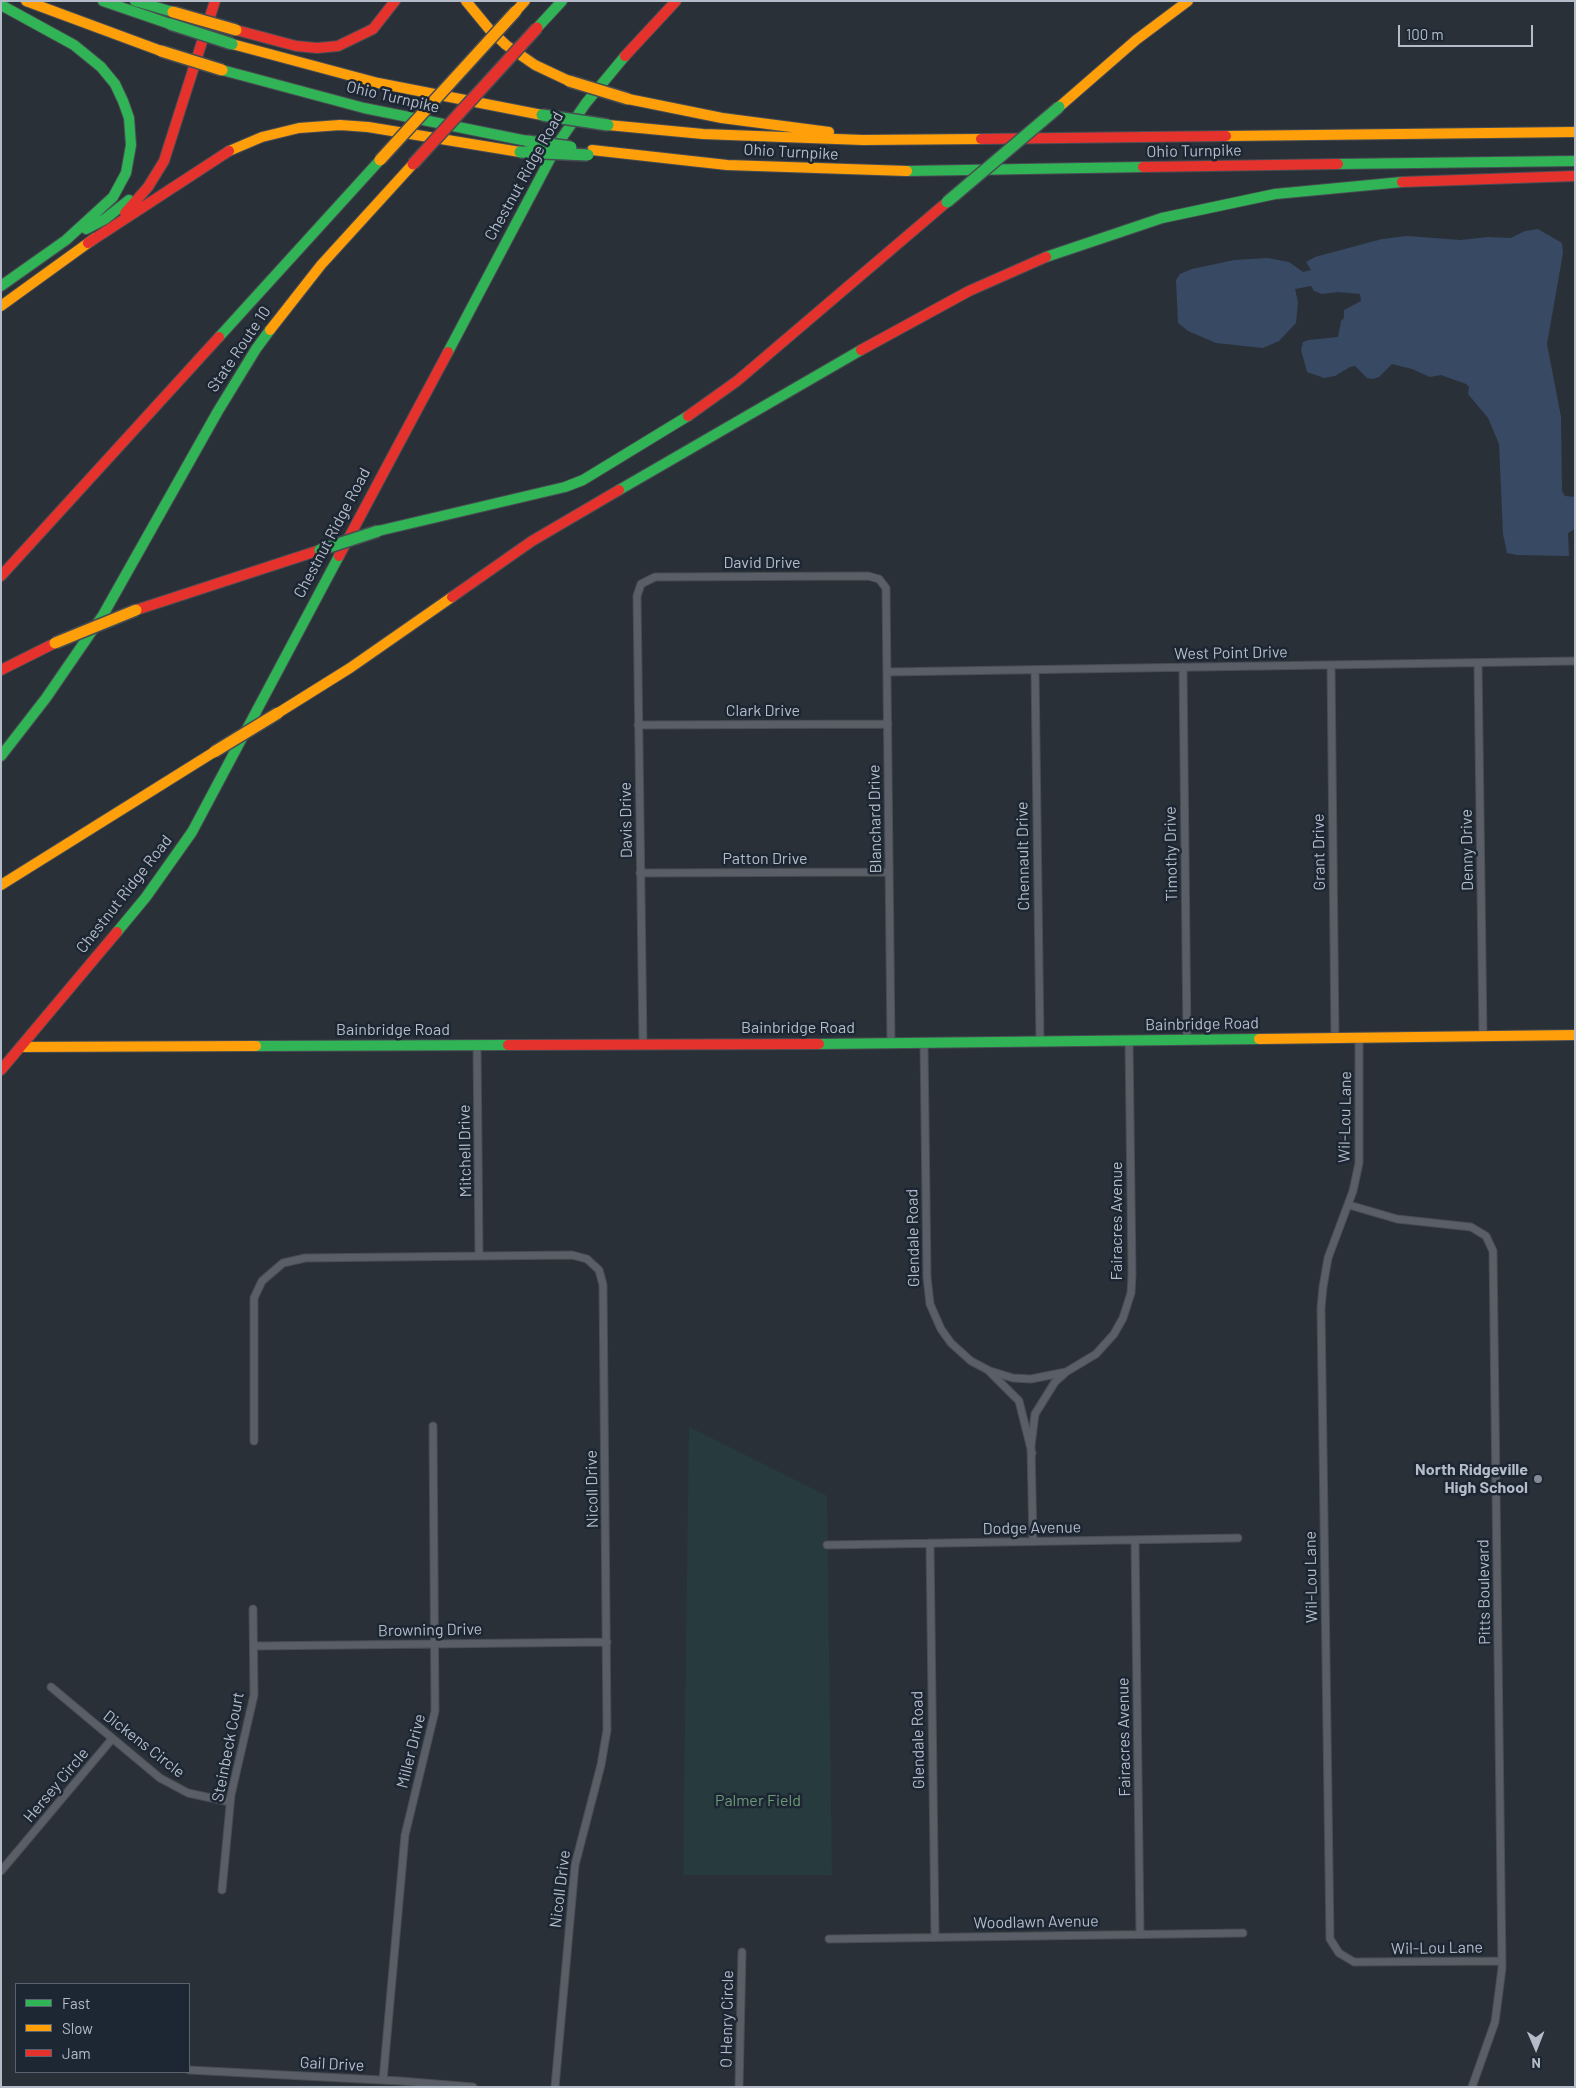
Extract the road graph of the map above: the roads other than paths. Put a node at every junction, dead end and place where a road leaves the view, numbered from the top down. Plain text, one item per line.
1 (26, 1) edge
2 (103, 1) edge
3 (135, 1) edge
4 (208, 1) edge
5 (215, 1) edge
6 (395, 1) edge
7 (466, 1) edge
8 (525, 1) edge
9 (562, 1) edge
10 (676, 1) edge
11 (1188, 1) edge
12 (1, 5) edge
13 (1575, 132) edge
14 (863, 140) junction
15 (590, 153) junction
16 (1575, 161) edge
17 (1575, 176) edge
18 (66, 240) junction
19 (88, 243) junction
20 (1, 286) edge
21 (1, 306) edge
22 (1, 576) edge
23 (887, 594) joint
24 (637, 596) joint
25 (1575, 661) edge
26 (1478, 663) junction
27 (1331, 665) junction
28 (1183, 668) junction
29 (1, 670) edge
30 (1035, 670) junction
31 (887, 672) junction
32 (888, 724) junction
33 (638, 725) junction
34 (1, 756) edge
35 (889, 872) junction
36 (640, 873) junction
37 (1, 885) edge
38 (1575, 1035) edge
39 (1483, 1036) junction
40 (1335, 1038) junction
41 (1359, 1038) junction
42 (1187, 1040) junction
43 (1129, 1041) junction
44 (1040, 1042) junction
45 (924, 1043) junction
46 (891, 1044) junction
47 (642, 1045) junction
48 (477, 1046) junction
49 (21, 1048) junction
50 (1, 1070) edge
51 (1349, 1205) junction
52 (479, 1256) junction
53 (988, 1370) junction
54 (1066, 1372) junction
55 (433, 1426) dead end
56 (254, 1441) dead end
57 (1032, 1452) junction
58 (1238, 1538) dead end
59 (1135, 1540) junction
60 (1033, 1542) junction
61 (930, 1543) junction
62 (827, 1545) dead end
63 (254, 1609) dead end
64 (607, 1642) junction
65 (435, 1644) junction
66 (254, 1646) junction
67 (51, 1688) dead end
68 (112, 1739) junction
69 (230, 1802) junction
70 (1, 1871) edge
71 (222, 1890) dead end
72 (1243, 1933) dead end
73 (1140, 1934) junction
74 (934, 1937) junction
75 (829, 1939) dead end
76 (742, 1952) dead end
77 (1502, 1961) junction
78 (190, 2070) edge
79 (383, 2080) junction
80 (473, 2087) edge
81 (555, 2087) edge
82 (739, 2087) edge
83 (1472, 2087) edge

1 - 15 main road, Ohio Turnpike, bridge
2 - 14 main road, Ohio Turnpike, bridge
3 - 6 main road, bridge
4 - 18 main road
5 - 19 main road
7 - 14 main road, bridge
8 - 22 main road, State Route 10, bridge
9 - 34 main road, State Route 10, bridge
10 - 49 main road, Chestnut Ridge Road
11 - 29 main road, bridge
12 - 18 main road
13 - 14 main road, Ohio Turnpike
15 - 16 main road, Ohio Turnpike
15 - 19 main road, bridge
17 - 37 main road, bridge
18 - 20 main road
19 - 21 main road
23 - 24 street, David Drive
23 - 31 street, Blanchard Drive
24 - 33 street, Davis Drive
25 - 26 street, West Point Drive
26 - 27 street, West Point Drive
26 - 39 street, Denny Drive
27 - 28 street, West Point Drive
27 - 40 street, Grant Drive
28 - 30 street, West Point Drive
28 - 42 street, Timothy Drive
30 - 31 street, West Point Drive
30 - 44 street, Chennault Drive
31 - 32 street, Blanchard Drive
32 - 33 street, Clark Drive
32 - 35 street, Blanchard Drive
33 - 36 street, Davis Drive
35 - 36 street, Patton Drive
35 - 46 street, Blanchard Drive
36 - 47 street, Davis Drive
38 - 39 main road, Bainbridge Road
39 - 41 main road, Bainbridge Road
40 - 41 main road, Bainbridge Road
40 - 42 main road, Bainbridge Road
41 - 51 street, Wil-Lou Lane
42 - 43 main road, Bainbridge Road
43 - 44 main road, Bainbridge Road
43 - 54 street, Fairacres Avenue
44 - 45 main road, Bainbridge Road
45 - 46 main road, Bainbridge Road
45 - 53 street, Glendale Road
46 - 47 main road, Bainbridge Road
47 - 48 main road, Bainbridge Road
48 - 49 main road, Bainbridge Road
48 - 52 street, Mitchell Drive
49 - 50 main road, Chestnut Ridge Road
51 - 77 street, Pitts Boulevard
51 - 77 street, Wil-Lou Lane
52 - 56 street, Nicoll Drive
52 - 64 street, Nicoll Drive
53 - 54 street, Fairacres Avenue
53 - 57 street, Glendale Road
54 - 57 street, Fairacres Avenue
55 - 65 street, Miller Drive
57 - 60 street, Fairacres Avenue
58 - 59 street, Dodge Avenue
59 - 60 street, Dodge Avenue
59 - 73 street, Fairacres Avenue
60 - 61 street, Dodge Avenue
61 - 62 street, Dodge Avenue
61 - 74 street, Glendale Road
63 - 66 street, Steinbeck Court
64 - 65 street, Browning Drive
64 - 81 street, Nicoll Drive
65 - 66 street, Browning Drive
65 - 79 street, Miller Drive
66 - 69 street, Steinbeck Court
67 - 68 street, Dickens Circle
68 - 69 street, Dickens Circle
68 - 70 street, Hersey Circle
69 - 71 street, Steinbeck Court
72 - 73 street, Woodlawn Avenue
73 - 74 street, Woodlawn Avenue
74 - 75 street, Woodlawn Avenue
76 - 82 street, O Henry Circle
77 - 83 street, Pitts Boulevard
78 - 79 street, Gail Drive
79 - 80 street, Gail Drive

